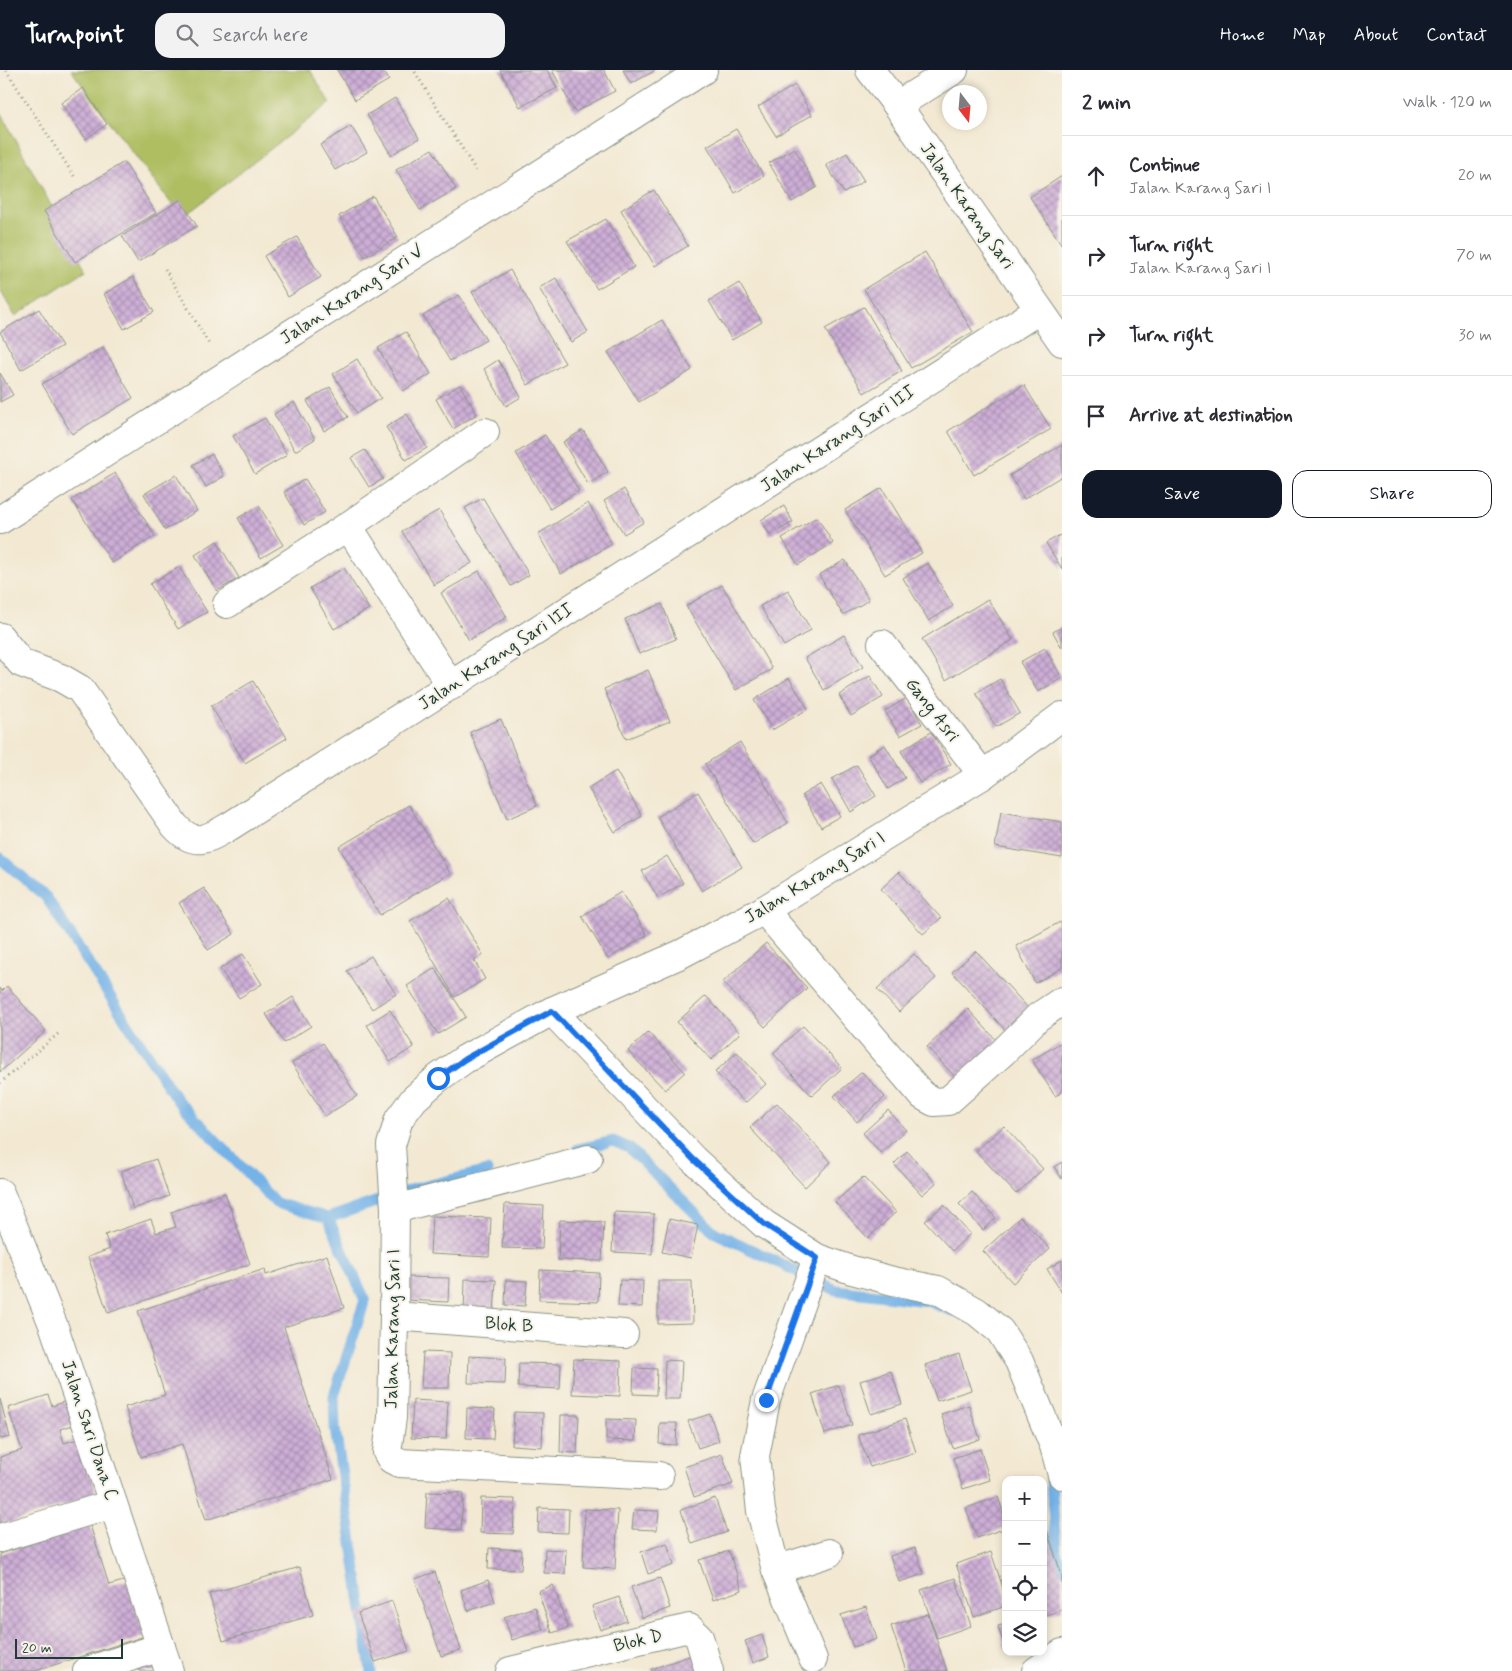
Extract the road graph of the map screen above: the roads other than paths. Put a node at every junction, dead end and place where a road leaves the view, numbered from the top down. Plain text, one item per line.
1 (704, 70) edge
2 (870, 70) edge
3 (954, 70) edge
4 (897, 105) junction
5 (1039, 310) junction
6 (1062, 342) edge
7 (485, 432) dead end
8 (0, 520) edge
9 (348, 526) junction
10 (227, 604) dead end
11 (0, 637) edge
12 (882, 644) dead end
13 (451, 686) junction
14 (1062, 716) edge
15 (983, 775) junction
16 (764, 910) junction
17 (1062, 1001) edge
18 (552, 1011) junction
19 (588, 1160) dead end
20 (0, 1193) edge
21 (395, 1208) junction
22 (817, 1258) junction
23 (394, 1316) junction
24 (624, 1334) dead end
25 (1058, 1444) edge
26 (1062, 1475) edge
27 (659, 1476) dead end
28 (113, 1504) junction
29 (0, 1538) edge
30 (829, 1553) dead end
31 (776, 1570) junction
32 (1062, 1653) edge
33 (165, 1659) edge
34 (813, 1659) dead end
35 (87, 1671) edge
36 (510, 1671) edge
37 (709, 1671) edge
38 (1036, 1671) edge

1 - 8 street, Jalan Karang Sari V
2 - 4 street, Jalan Karang Sari
3 - 4 street
4 - 5 street, Jalan Karang Sari
5 - 6 street, Jalan Karang Sari
5 - 13 street, Jalan Karang Sari III
7 - 9 street
9 - 10 street
9 - 13 street
11 - 13 street, Jalan Karang Sari III
12 - 15 street, Gang Asri
14 - 15 street, Jalan Karang Sari I
15 - 16 street, Jalan Karang Sari I
16 - 17 street
16 - 18 street, Jalan Karang Sari I
18 - 21 street, Jalan Karang Sari I
18 - 22 street
19 - 21 street
20 - 28 street, Jalan Sari Dana C
21 - 23 street, Jalan Karang Sari I
22 - 25 street
22 - 31 street
23 - 24 street, Blok B
23 - 27 street, Jalan Karang Sari I
25 - 26 street
28 - 29 street
28 - 33 street, Jalan Sari Dana C
30 - 31 street
31 - 34 street
32 - 38 street
33 - 35 street
36 - 37 street, Blok D

